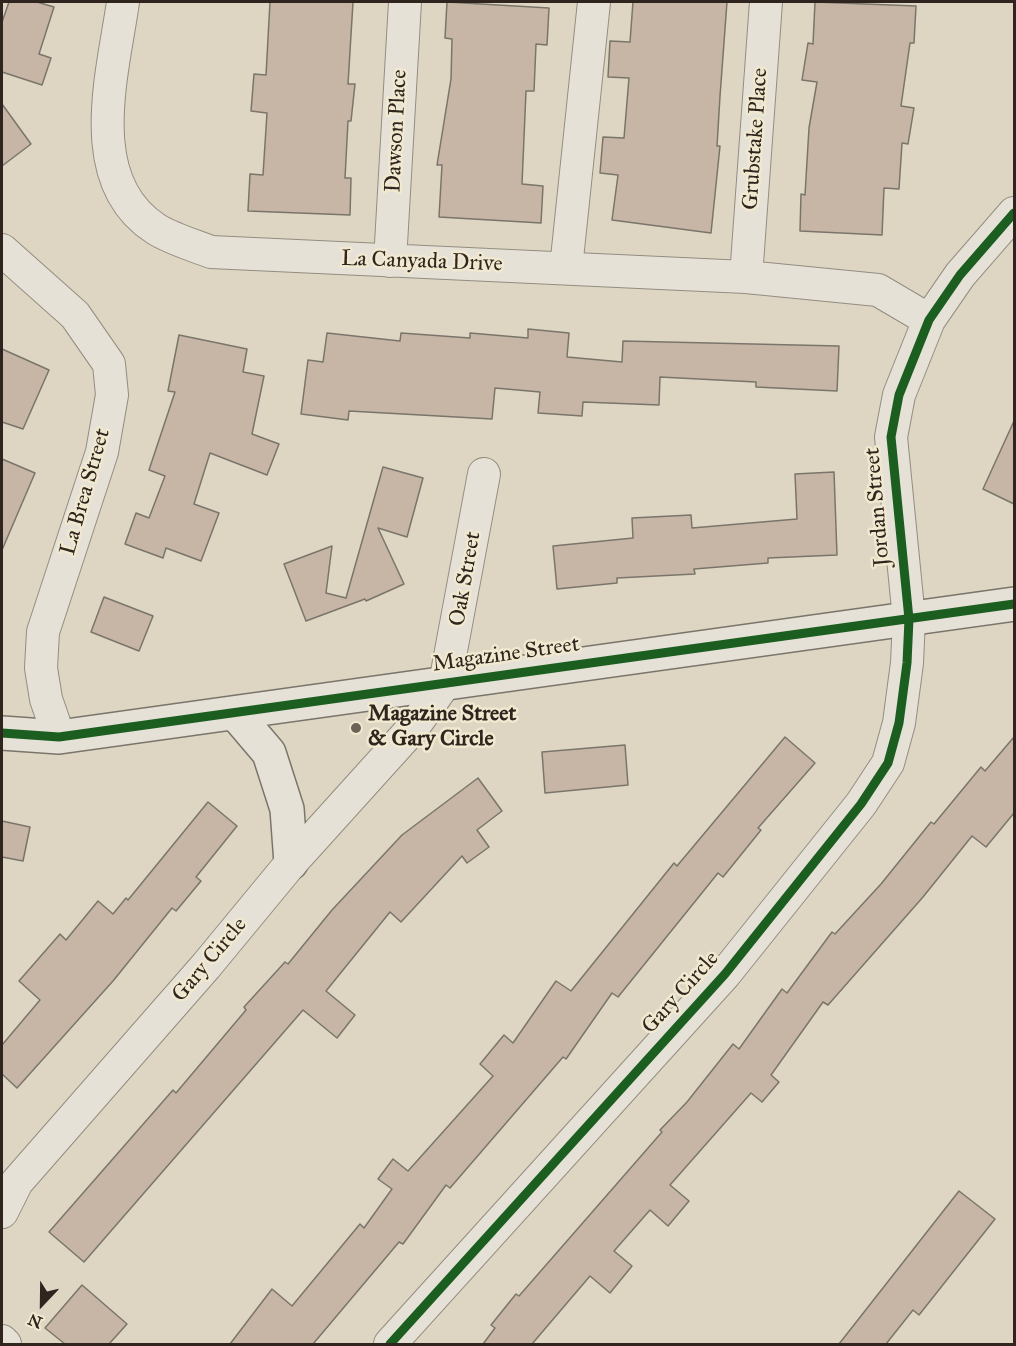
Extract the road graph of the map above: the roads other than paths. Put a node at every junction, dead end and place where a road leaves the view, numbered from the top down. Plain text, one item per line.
1 (123, 2) edge
2 (405, 2) edge
3 (594, 2) edge
4 (766, 2) edge
5 (1014, 213) edge
6 (2, 250) edge
7 (390, 261) junction
8 (566, 267) junction
9 (746, 277) junction
10 (929, 320) junction
11 (484, 474) dead end
12 (1014, 604) edge
13 (909, 619) junction
14 (446, 683) junction
15 (236, 712) junction
16 (2, 733) edge
17 (59, 737) junction
18 (291, 863) junction
19 (2, 1212) edge
20 (2, 1341) edge
21 (5, 1344) edge
22 (390, 1344) edge

1 - 7 street, La Canyada Drive
2 - 7 street, Dawson Place
3 - 8 street
4 - 9 street, Grubstake Place
5 - 10 street, Jordan Street
6 - 17 street, La Brea Street
7 - 8 street, La Canyada Drive
8 - 9 street, La Canyada Drive
9 - 10 street, La Canyada Drive
10 - 13 street, Jordan Street
11 - 14 street, Oak Street
12 - 13 street, Magazine Street
13 - 14 street, Magazine Street
13 - 22 street, Gary Circle
14 - 15 street, Magazine Street
14 - 18 street, Gary Circle
15 - 17 street, Magazine Street
15 - 18 street
16 - 17 street, Magazine Street
18 - 19 street, Gary Circle
20 - 21 street

